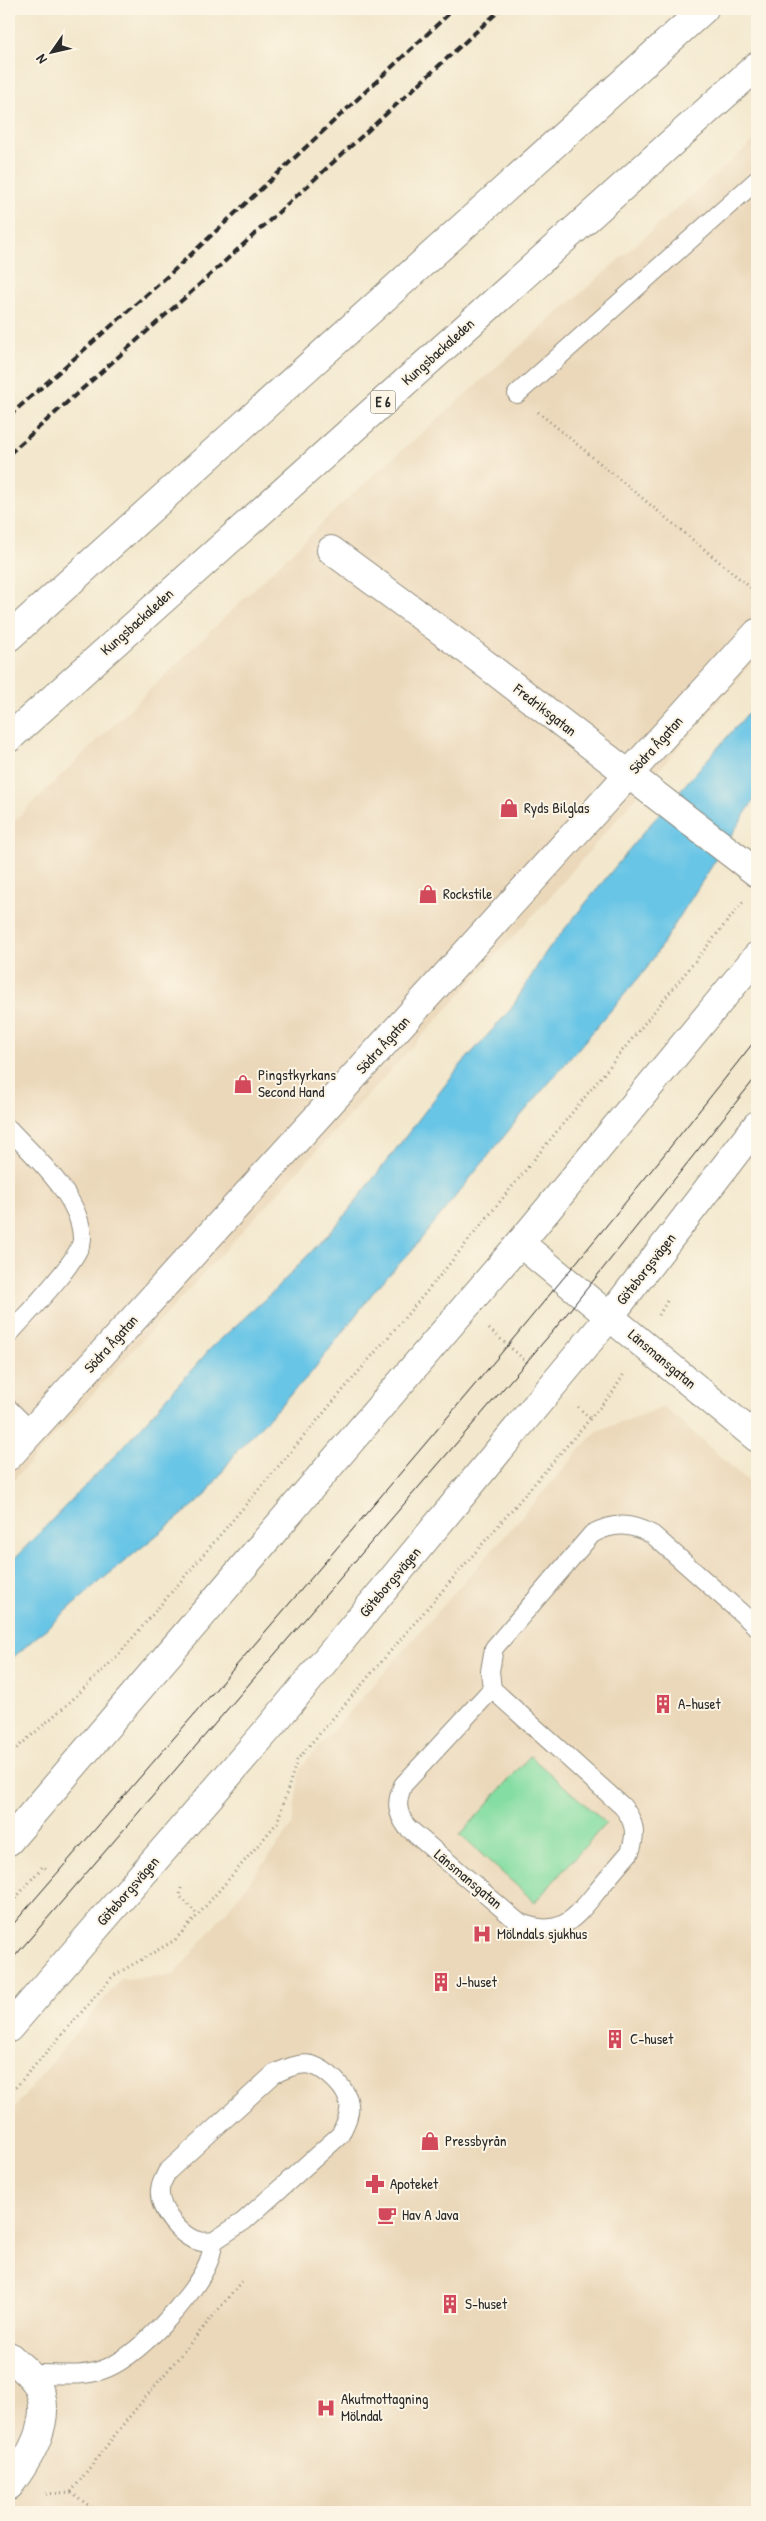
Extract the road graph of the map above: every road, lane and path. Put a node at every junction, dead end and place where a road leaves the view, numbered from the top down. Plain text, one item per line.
1 (704, 9) edge
2 (757, 66) edge
3 (757, 180) edge
4 (517, 394) joint
5 (331, 550) dead end
6 (757, 593) edge
7 (757, 633) edge
8 (9, 637) edge
9 (9, 738) edge
10 (639, 783) junction
11 (749, 867) edge
12 (746, 899) dead end
13 (757, 956) edge
14 (757, 1125) edge
15 (9, 1129) edge
16 (520, 1243) junction
17 (434, 1283) junction
18 (465, 1308) junction
19 (610, 1316) junction
20 (9, 1334) edge
21 (552, 1385) junction
22 (613, 1392) dead end
23 (9, 1409) edge
24 (590, 1418) junction
25 (31, 1431) junction
26 (757, 1438) edge
27 (9, 1456) edge
28 (757, 1627) edge
29 (492, 1688) junction
30 (9, 1755) edge
31 (9, 1841) edge
32 (48, 1870) dead end
33 (181, 1888) dead end
34 (9, 1906) edge
35 (198, 1914) junction
36 (9, 2028) edge
37 (9, 2095) edge
38 (214, 2241) junction
39 (242, 2282) dead end
40 (9, 2356) edge
41 (30, 2374) junction
42 (13, 2481) edge
43 (71, 2492) junction
44 (97, 2512) edge

1 - 8 main road
2 - 9 main road, Kungsbackaleden / E 6
3 - 4 lane
4 - 6 path
5 - 10 main road, Fredriksgatan
7 - 10 main road, Södra Ågatan
10 - 11 main road, Fredriksgatan
10 - 25 main road, Södra Ågatan
12 - 17 path
13 - 16 main road
14 - 19 main road, Göteborgsvägen
15 - 20 lane
16 - 18 main road
16 - 19 main road, Länsmansgatan
17 - 18 path
17 - 30 path
18 - 21 path
18 - 31 main road
19 - 21 main road, Göteborgsvägen
19 - 26 main road, Länsmansgatan
21 - 24 path
21 - 36 main road, Göteborgsvägen
22 - 24 path
23 - 25 lane
24 - 35 path
25 - 27 main road, Södra Ågatan
28 - 29 lane
29 - 29 lane, Länsmansgatan
32 - 34 path
33 - 35 path
35 - 37 path
38 - 38 lane
38 - 41 lane
39 - 43 path
40 - 41 main road
41 - 42 main road
42 - 43 path
43 - 44 path

